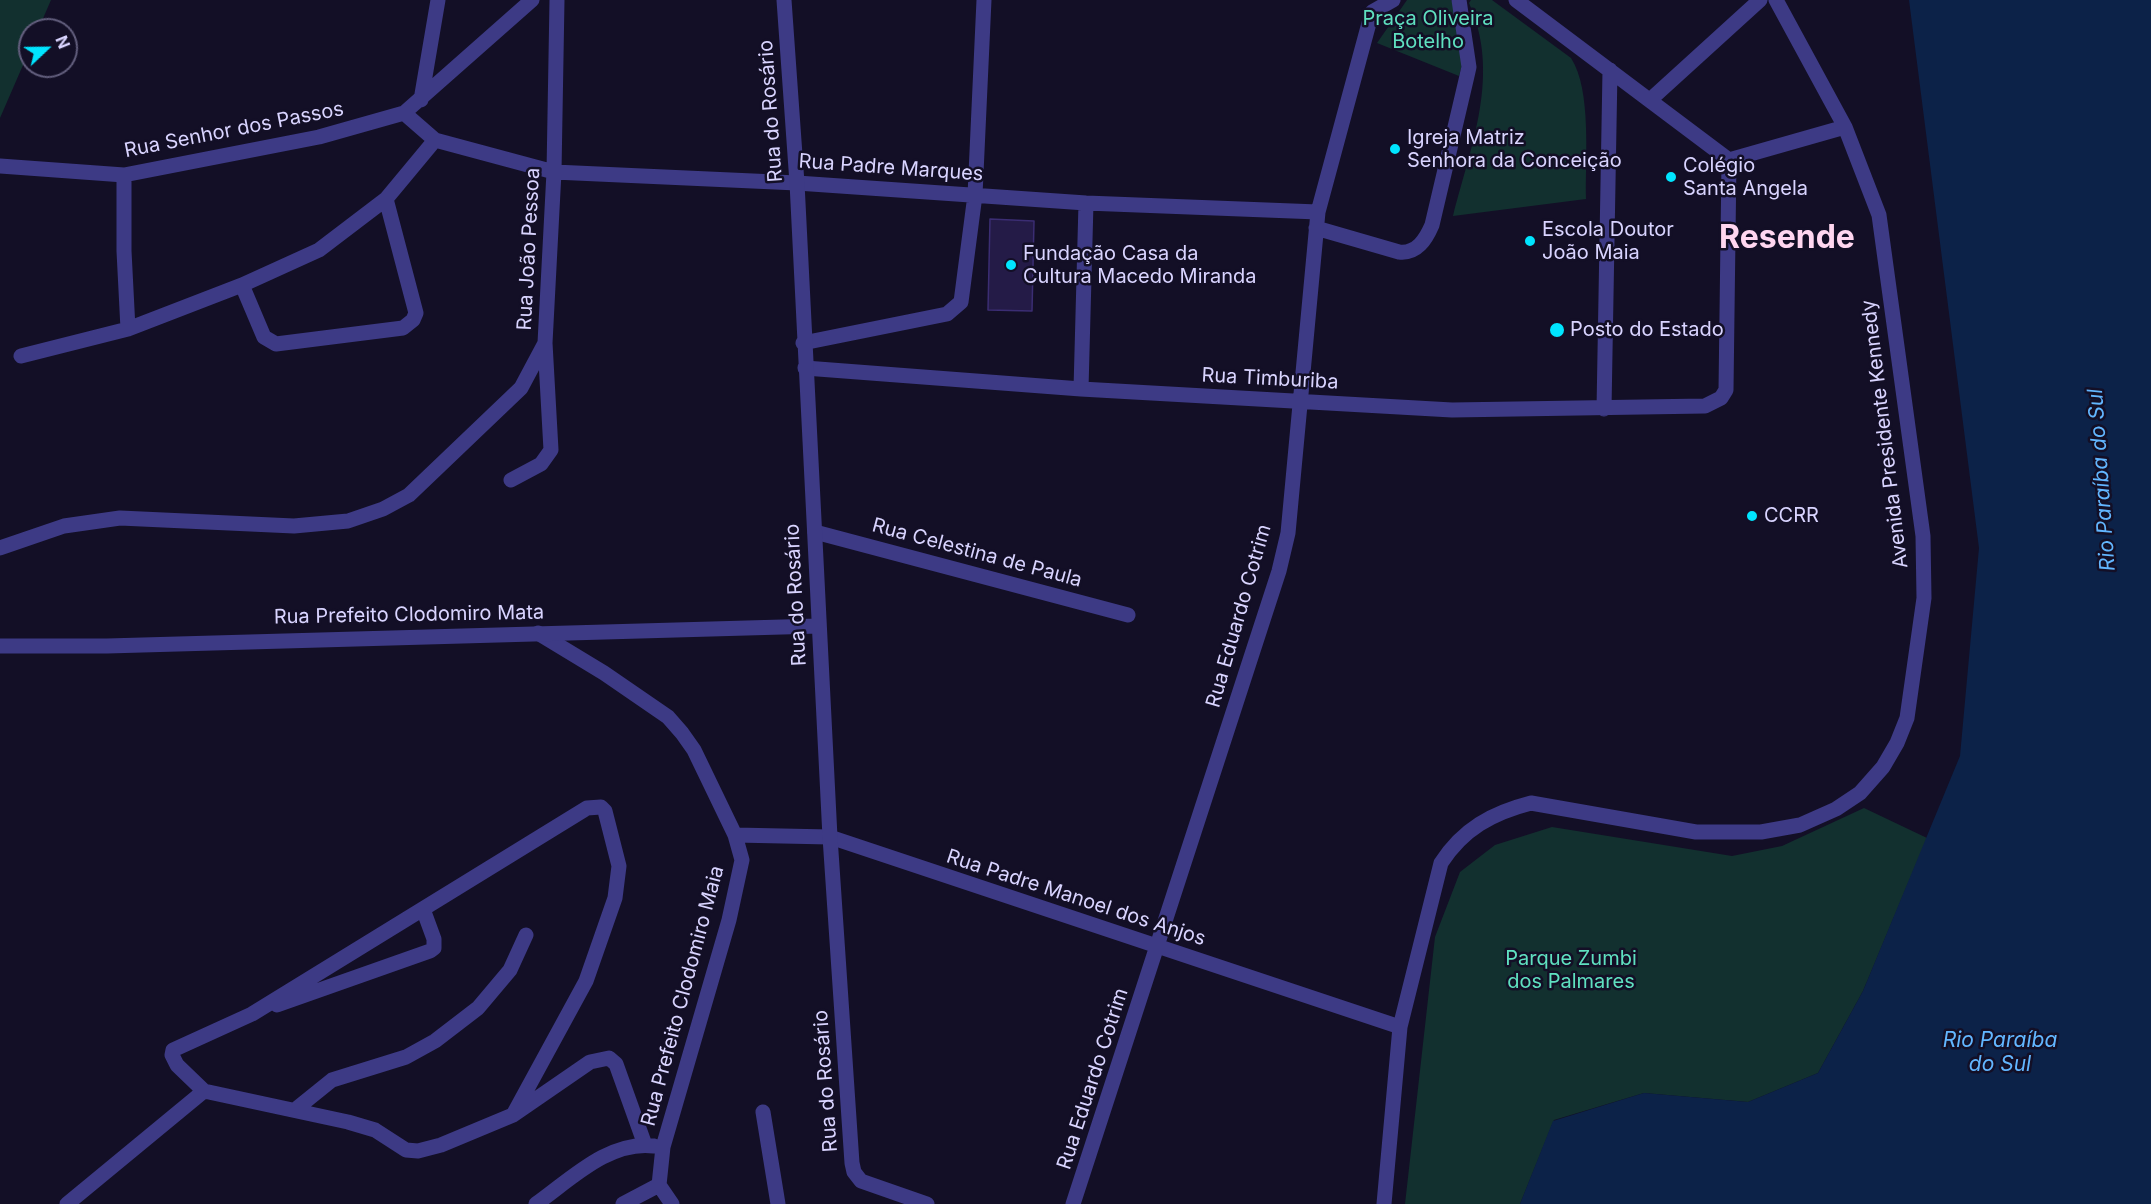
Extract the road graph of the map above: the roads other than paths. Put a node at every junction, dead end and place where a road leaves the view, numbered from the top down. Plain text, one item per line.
1 (438, 0) edge
2 (532, 0) edge
3 (557, 0) edge
4 (784, 0) edge
5 (984, 0) edge
6 (1393, 0) edge
7 (1459, 0) edge
8 (1516, 0) edge
9 (1760, 0) edge
10 (1776, 0) edge
11 (1368, 6) edge
12 (1610, 70) junction
13 (421, 100) junction
14 (1650, 100) junction
15 (404, 113) junction
16 (1845, 126) junction
17 (435, 140) junction
18 (1729, 160) junction
19 (0, 166) edge
20 (554, 172) junction
21 (124, 175) junction
22 (797, 183) junction
23 (975, 195) junction
24 (386, 199) junction
25 (1086, 203) junction
26 (1318, 212) junction
27 (1316, 228) junction
28 (242, 285) junction
29 (128, 329) junction
30 (545, 343) junction
31 (803, 343) junction
32 (21, 356) dead end
33 (805, 368) junction
34 (1081, 389) junction
35 (1302, 402) junction
36 (1604, 409) junction
37 (512, 480) dead end
38 (814, 532) junction
39 (0, 548) edge
40 (1128, 615) dead end
41 (818, 626) junction
42 (538, 633) junction
43 (0, 646) edge
44 (735, 835) junction
45 (830, 837) junction
46 (423, 909) junction
47 (526, 935) dead end
48 (1158, 947) junction
49 (252, 1014) junction
50 (1400, 1027) junction
51 (204, 1091) junction
52 (296, 1109) junction
53 (763, 1112) dead end
54 (513, 1115) junction
55 (645, 1145) junction
56 (663, 1147) junction
57 (660, 1185) junction
58 (67, 1204) edge
59 (536, 1204) edge
60 (623, 1204) edge
61 (672, 1204) edge
62 (778, 1204) edge
63 (927, 1204) edge
64 (1073, 1204) edge
65 (1384, 1204) edge

1 - 13 street
2 - 13 street
3 - 20 street, Rua João Pessoa
4 - 22 street, Rua do Rosário
5 - 23 street
6 - 11 street, Rua Eduardo Cotrim
7 - 27 street
8 - 12 street
9 - 14 street
10 - 16 street, Avenida Presidente Kennedy
11 - 26 street, Rua Eduardo Cotrim
12 - 14 street
12 - 36 street
13 - 15 street
14 - 18 street
15 - 17 street, Rua Padre Marques
15 - 21 street, Rua Senhor dos Passos
16 - 18 street
16 - 50 street, Avenida Presidente Kennedy
17 - 20 street, Rua Padre Marques
17 - 24 street
18 - 36 street, Rua Timburiba
19 - 21 street, Rua Senhor dos Passos
20 - 22 street, Rua Padre Marques
20 - 30 street, Rua João Pessoa
21 - 29 street
22 - 23 street, Rua Padre Marques
22 - 31 street, Rua do Rosário
23 - 25 street, Rua Padre Marques
23 - 31 street
24 - 28 street
24 - 28 street
25 - 26 street, Rua Padre Marques
25 - 34 street
26 - 27 street, Rua Eduardo Cotrim
27 - 35 street, Rua Eduardo Cotrim
28 - 29 street
29 - 32 street
30 - 37 street
30 - 39 street, Rua João Pessoa
31 - 33 street, Rua do Rosário
33 - 34 street, Rua Timburiba
33 - 38 street, Rua do Rosário
34 - 35 street, Rua Timburiba
35 - 36 street, Rua Timburiba
35 - 48 street, Rua Eduardo Cotrim
38 - 40 street, Rua Celestina de Paula
38 - 41 street, Rua do Rosário
41 - 42 street, Rua Prefeito Clodomiro Mata
41 - 45 street, Rua do Rosário
42 - 43 street, Rua Prefeito Clodomiro Mata
42 - 44 street, Rua Prefeito Clodomiro Maia
44 - 45 street, Rua Padre Manoel dos Anjos
44 - 56 street, Rua Prefeito Clodomiro Maia
45 - 48 street, Rua Padre Manoel dos Anjos
45 - 63 street, Rua do Rosário
46 - 49 street
46 - 49 street
46 - 54 street
47 - 52 street
48 - 50 street, Rua Padre Manoel dos Anjos
48 - 64 street, Rua Eduardo Cotrim
49 - 51 street
50 - 65 street, Avenida Presidente Kennedy
51 - 52 street
51 - 58 street
52 - 54 street
53 - 62 street
54 - 55 street
55 - 56 street
55 - 59 street
56 - 57 street, Rua Prefeito Clodomiro Maia
57 - 60 street
57 - 61 street

